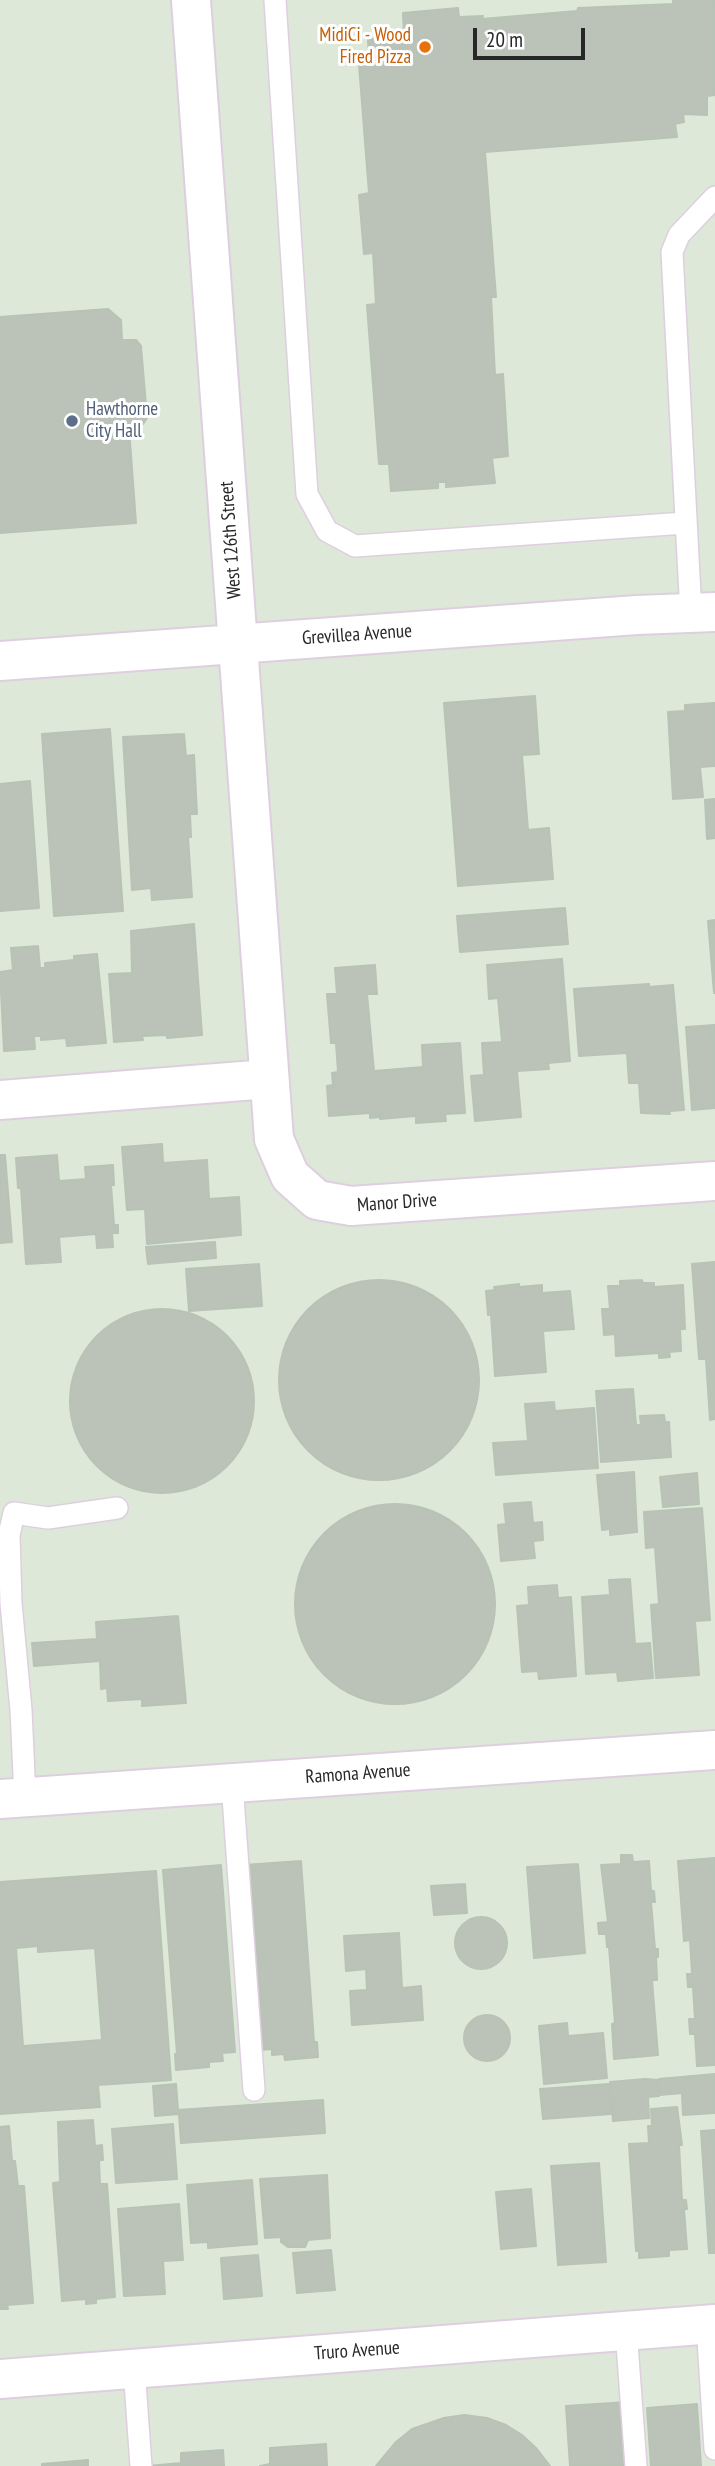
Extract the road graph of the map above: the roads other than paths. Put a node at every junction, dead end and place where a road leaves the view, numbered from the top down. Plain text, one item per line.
1 (191, 0) edge
2 (275, 0) edge
3 (715, 197) edge
4 (685, 523) junction
5 (703, 613) edge
6 (239, 643) junction
7 (0, 661) edge
8 (268, 1079) junction
9 (0, 1100) edge
10 (715, 1181) edge
11 (117, 1508) dead end
12 (715, 1750) edge
13 (232, 1783) junction
14 (13, 1798) edge
15 (254, 2090) dead end
16 (711, 2324) edge
17 (626, 2330) junction
18 (135, 2368) junction
19 (0, 2379) edge
20 (715, 2449) edge
21 (141, 2466) edge
22 (636, 2466) edge

1 - 6 street, West 126th Street
2 - 4 lane
3 - 4 lane
4 - 5 lane
5 - 6 street, Grevillea Avenue
6 - 7 street, Grevillea Avenue
6 - 8 street, West 126th Street
8 - 9 street
8 - 10 street, Manor Drive
11 - 14 lane
12 - 13 street, Ramona Avenue
13 - 14 street, Ramona Avenue
13 - 15 lane
16 - 17 street, Truro Avenue
16 - 20 lane
17 - 18 street, Truro Avenue
17 - 22 lane
18 - 19 street, Truro Avenue
18 - 21 lane

